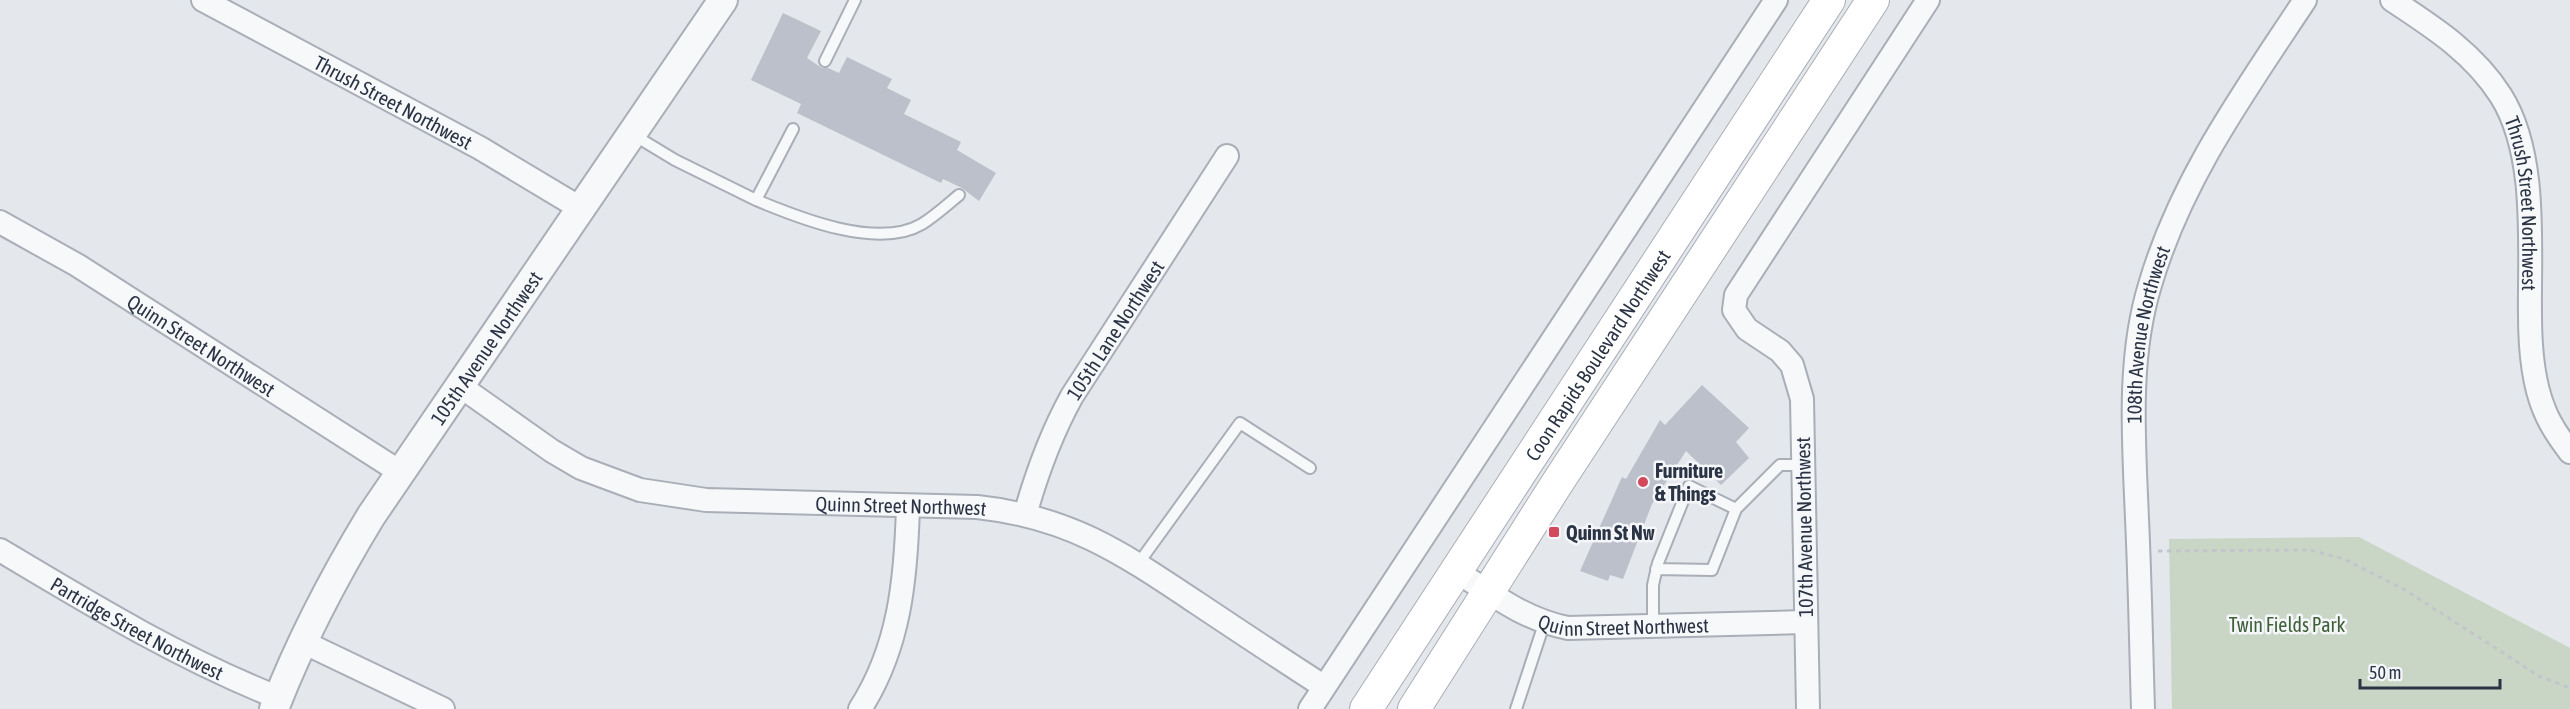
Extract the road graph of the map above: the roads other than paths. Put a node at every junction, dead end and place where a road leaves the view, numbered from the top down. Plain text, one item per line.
1 (203, 0) edge
2 (723, 0) edge
3 (855, 0) edge
4 (1776, 0) edge
5 (1828, 0) edge
6 (1873, 0) edge
7 (1928, 0) edge
8 (2305, 0) edge
9 (2392, 0) edge
10 (825, 61) dead end
11 (793, 129) dead end
12 (632, 134) junction
13 (1227, 156) dead end
14 (959, 195) dead end
15 (756, 200) junction
16 (580, 208) junction
17 (0, 222) edge
18 (460, 386) junction
19 (2570, 452) edge
20 (1803, 465) junction
21 (1310, 468) dead end
22 (400, 472) junction
23 (908, 506) junction
24 (1736, 509) junction
25 (1025, 515) junction
26 (0, 550) edge
27 (1138, 564) junction
28 (1656, 569) junction
29 (1456, 571) junction
30 (1488, 592) junction
31 (1805, 622) junction
32 (1544, 624) junction
33 (1653, 626) junction
34 (303, 642) junction
35 (1323, 686) junction
36 (276, 704) edge
37 (443, 709) edge
38 (860, 709) edge
39 (1310, 709) edge
40 (1366, 709) edge
41 (1414, 709) edge
42 (1516, 709) edge
43 (1808, 709) edge
44 (2143, 709) edge

1 - 16 street, Thrush Street Northwest
2 - 12 street, 105th Avenue Northwest
3 - 10 lane
4 - 35 street
5 - 29 main road, Coon Rapids Boulevard Northwest
6 - 30 main road, Coon Rapids Boulevard Northwest
7 - 20 street, 107th Avenue Northwest
8 - 44 street, 108th Avenue Northwest
9 - 19 street, Thrush Street Northwest
11 - 15 lane
12 - 15 lane
12 - 16 street, 105th Avenue Northwest
13 - 25 street, 105th Lane Northwest
14 - 15 lane
16 - 18 street, 105th Avenue Northwest
17 - 22 street, Quinn Street Northwest
18 - 22 street, 105th Avenue Northwest
18 - 23 street, Quinn Street Northwest
20 - 24 lane
20 - 31 street, 107th Avenue Northwest
21 - 27 lane
22 - 34 street, 105th Avenue Northwest
23 - 25 street, Quinn Street Northwest
23 - 38 street
24 - 28 lane
24 - 28 lane
25 - 27 street, Quinn Street Northwest
26 - 36 street, Partridge Street Northwest
27 - 35 street, Quinn Street Northwest
28 - 33 lane
29 - 30 street, Quinn Street Northwest
29 - 40 main road, Coon Rapids Boulevard Northwest
30 - 32 street, Quinn Street Northwest
30 - 41 main road, Coon Rapids Boulevard Northwest
31 - 33 street, Quinn Street Northwest
31 - 43 street, 107th Avenue Northwest
32 - 33 street, Quinn Street Northwest
32 - 42 lane
34 - 36 street, 105th Avenue Northwest
34 - 37 street
35 - 39 street

